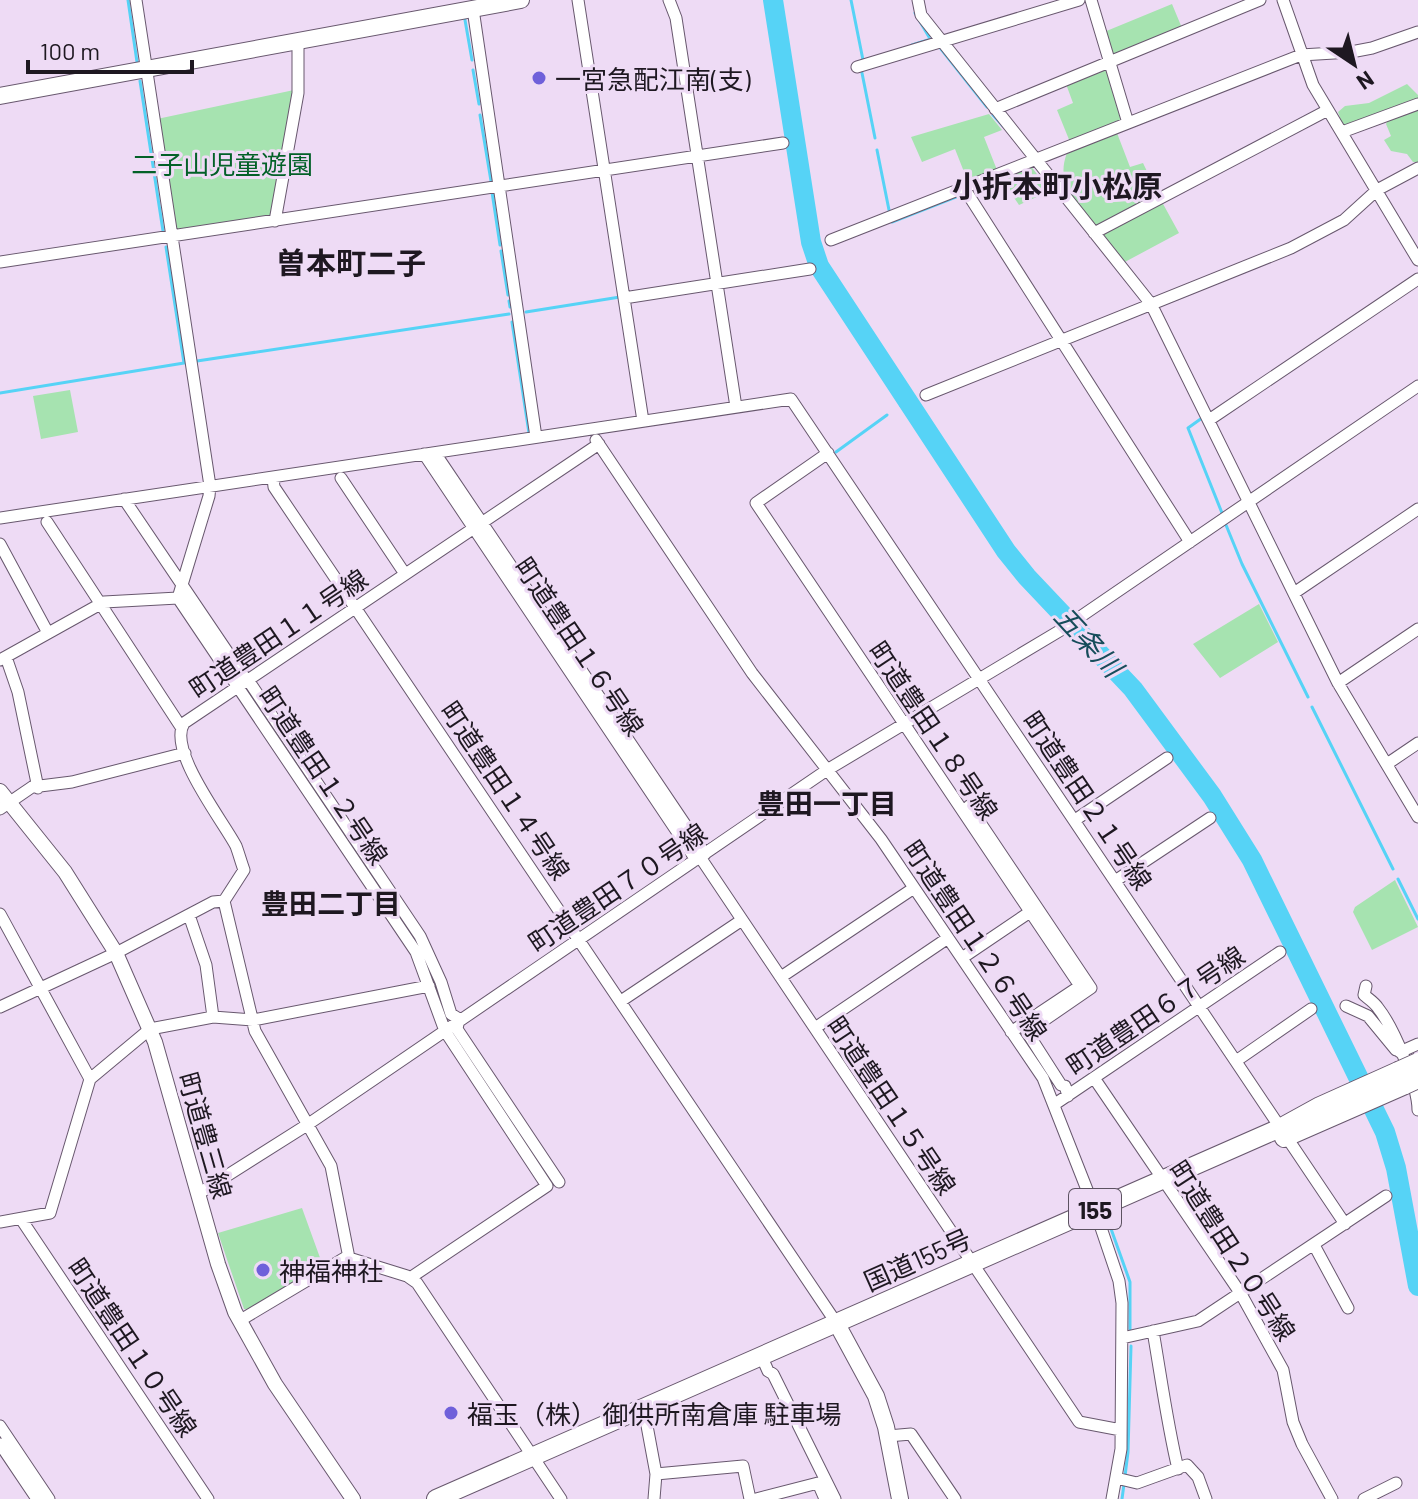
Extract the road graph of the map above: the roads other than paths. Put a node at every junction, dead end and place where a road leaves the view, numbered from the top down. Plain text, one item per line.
1 (136, 0) edge
2 (521, 0) edge
3 (578, 0) edge
4 (669, 0) edge
5 (918, 0) edge
6 (1079, 0) edge
7 (1091, 0) edge
8 (1260, 0) edge
9 (1283, 0) edge
10 (473, 5) edge
11 (1418, 32) edge
12 (941, 41) junction
13 (298, 42) junction
14 (1301, 55) junction
15 (1109, 62) junction
16 (857, 67) dead end
17 (145, 69) junction
18 (1, 93) edge
19 (1418, 104) edge
20 (995, 109) junction
21 (1328, 110) junction
22 (1128, 123) junction
23 (1342, 132) junction
24 (783, 143) dead end
25 (697, 155) junction
26 (1035, 160) junction
27 (1418, 168) edge
28 (604, 169) junction
29 (498, 185) junction
30 (964, 188) junction
31 (1377, 190) junction
32 (275, 221) junction
33 (1094, 233) junction
34 (171, 237) junction
35 (831, 240) dead end
36 (1418, 260) edge
37 (0, 262) edge
38 (810, 269) dead end
39 (1418, 279) edge
40 (717, 283) junction
41 (624, 298) junction
42 (1151, 304) junction
43 (1061, 340) junction
44 (1418, 386) edge
45 (926, 395) dead end
46 (736, 407) junction
47 (1209, 420) junction
48 (643, 421) junction
49 (590, 431) junction
50 (536, 437) junction
51 (599, 444) junction
52 (828, 453) junction
53 (430, 455) junction
54 (341, 478) dead end
55 (273, 479) junction
56 (210, 488) junction
57 (1249, 501) junction
58 (122, 502) junction
59 (766, 508) dead end
60 (1418, 509) edge
61 (0, 518) edge
62 (47, 522) dead end
63 (478, 525) junction
64 (1190, 542) junction
65 (0, 544) edge
66 (405, 574) junction
67 (180, 592) junction
68 (1294, 593) junction
69 (100, 605) junction
70 (357, 607) junction
71 (1418, 629) edge
72 (48, 633) junction
73 (3, 658) edge
74 (979, 678) junction
75 (244, 682) junction
76 (1338, 683) junction
77 (907, 722) junction
78 (181, 727) junction
79 (1418, 743) edge
80 (185, 753) junction
81 (1167, 758) dead end
82 (1387, 764) junction
83 (827, 770) junction
84 (38, 788) junction
85 (3, 801) edge
86 (1418, 817) edge
87 (1210, 818) dead end
88 (1075, 820) junction
89 (700, 857) junction
90 (1115, 881) junction
91 (914, 888) junction
92 (224, 901) junction
93 (1030, 912) junction
94 (0, 914) edge
95 (189, 915) junction
96 (742, 920) junction
97 (948, 938) junction
98 (580, 939) junction
99 (1280, 952) dead end
100 (116, 953) junction
101 (962, 958) junction
102 (781, 977) junction
103 (429, 986) junction
104 (1366, 986) dead end
105 (39, 989) junction
106 (621, 1001) junction
107 (1346, 1006) dead end
108 (0, 1007) edge
109 (1200, 1007) junction
110 (1311, 1009) dead end
111 (213, 1017) junction
112 (253, 1020) junction
113 (458, 1023) junction
114 (815, 1028) junction
115 (150, 1029) junction
116 (445, 1031) junction
117 (1011, 1032) junction
118 (1418, 1044) edge
119 (1236, 1061) junction
120 (1418, 1062) edge
121 (1094, 1078) junction
122 (90, 1079) junction
123 (1405, 1080) edge
124 (1068, 1096) junction
125 (1055, 1104) junction
126 (1418, 1110) edge
127 (307, 1125) junction
128 (1284, 1133) junction
129 (553, 1184) junction
130 (1165, 1184) junction
131 (198, 1194) junction
132 (1386, 1196) dead end
133 (1096, 1214) junction
134 (21, 1219) junction
135 (0, 1222) edge
136 (1345, 1224) junction
137 (1314, 1245) junction
138 (348, 1256) junction
139 (974, 1268) junction
140 (410, 1278) junction
141 (1241, 1294) junction
142 (1348, 1308) dead end
143 (239, 1321) junction
144 (838, 1326) junction
145 (1153, 1331) junction
146 (1122, 1338) junction
147 (764, 1362) junction
148 (645, 1415) junction
149 (0, 1426) edge
150 (1121, 1430) junction
151 (888, 1436) junction
152 (0, 1444) edge
153 (536, 1460) junction
154 (1178, 1469) junction
155 (656, 1474) junction
156 (1116, 1478) junction
157 (822, 1482) junction
158 (1396, 1483) dead end
159 (37, 1499) edge
160 (49, 1499) edge
161 (208, 1499) edge
162 (353, 1499) edge
163 (436, 1499) edge
164 (457, 1499) edge
165 (561, 1499) edge
166 (654, 1499) edge
167 (753, 1499) edge
168 (825, 1499) edge
169 (835, 1499) edge
170 (900, 1499) edge
171 (955, 1499) edge
172 (1112, 1499) edge
173 (1206, 1499) edge
174 (1332, 1499) edge
175 (1364, 1499) edge

1 - 17 street
2 - 10 main road
3 - 28 street
4 - 25 street
5 - 12 street
6 - 12 street
7 - 15 street
8 - 15 street
9 - 14 street
10 - 13 main road
10 - 29 street
11 - 14 street
12 - 16 street
12 - 20 street
13 - 17 main road
13 - 32 street
14 - 21 street
14 - 22 street
15 - 20 street
15 - 22 street
17 - 18 main road
17 - 34 street
19 - 23 street
20 - 26 street
21 - 23 street
21 - 33 street
22 - 26 street
23 - 31 street
24 - 25 street
25 - 28 street
25 - 40 street
26 - 30 street
26 - 33 street
27 - 31 street
28 - 29 street
28 - 41 street
29 - 32 street
29 - 50 street
30 - 35 street
30 - 43 street
31 - 36 street
31 - 42 street
32 - 34 street
33 - 42 street
34 - 37 street
34 - 56 street
38 - 40 street
39 - 47 street
40 - 41 street
40 - 46 street
41 - 48 street
42 - 43 street
42 - 47 street
43 - 45 street
43 - 64 street
44 - 57 street, 町道豊田７０号線
46 - 48 street
46 - 52 street, 町道豊田２１号線
47 - 57 street
48 - 49 street
49 - 50 street
49 - 51 street, 町道豊田１２６号線
50 - 53 street
51 - 63 street, 町道豊田１１号線
51 - 83 street, 町道豊田１２６号線
52 - 74 street, 町道豊田２１号線
52 - 77 street, 町道豊田１８号線
53 - 55 street
53 - 63 street, 町道豊田１５号線
54 - 66 street
55 - 56 street
55 - 70 street, 町道豊田１４号線
56 - 58 street
56 - 67 street
57 - 64 street, 町道豊田７０号線
57 - 68 street
58 - 61 street
58 - 67 street, 町道豊田１２号線
59 - 77 street
60 - 68 street
62 - 69 street
63 - 66 street, 町道豊田１１号線
63 - 89 street, 町道豊田１５号線
64 - 74 street, 町道豊田７０号線
65 - 72 street
66 - 70 street, 町道豊田１１号線
67 - 69 street
67 - 75 street, 町道豊田１２号線
68 - 76 street
69 - 72 street
69 - 78 street
70 - 75 street, 町道豊田１１号線
70 - 98 street, 町道豊田１４号線
71 - 76 street
72 - 73 street
73 - 84 street
74 - 77 street, 町道豊田７０号線
74 - 88 street, 町道豊田２１号線
75 - 78 street, 町道豊田１１号線
75 - 103 street, 町道豊田１２号線
75 - 113 street
76 - 82 street
77 - 83 street, 町道豊田７０号線
77 - 93 street, 町道豊田１８号線
77 - 124 street
78 - 80 street, 町道豊田１１号線
79 - 82 street
80 - 84 street
80 - 92 street, 町道豊田１１号線
81 - 88 street
82 - 86 street
83 - 89 street, 町道豊田７０号線
83 - 91 street, 町道豊田１２６号線
84 - 85 street
85 - 100 street, 町道豊三線
87 - 90 street
88 - 90 street, 町道豊田２１号線
89 - 96 street, 町道豊田１５号線
89 - 98 street, 町道豊田７０号線
90 - 109 street, 町道豊田２１号線
91 - 97 street, 町道豊田１２６号線
91 - 102 street
92 - 95 street
92 - 112 street
93 - 101 street
93 - 117 street, 町道豊田１８号線
94 - 105 street
95 - 100 street
95 - 111 street
96 - 102 street, 町道豊田１５号線
96 - 106 street
97 - 101 street, 町道豊田１２６号線
97 - 114 street
98 - 106 street, 町道豊田１４号線
98 - 113 street, 町道豊田７０号線
99 - 109 street, 町道豊田６７号線
100 - 105 street
100 - 115 street, 町道豊三線
101 - 117 street, 町道豊田１２６号線
102 - 114 street, 町道豊田１５号線
103 - 112 street
103 - 116 street, 町道豊田１２号線
104 - 123 street
105 - 108 street
105 - 122 street
106 - 144 street, 町道豊田１４号線
107 - 123 street
109 - 119 street, 町道豊田２１号線
109 - 121 street, 町道豊田６７号線
110 - 119 street
111 - 112 street
111 - 115 street
112 - 127 street
113 - 116 street, 町道豊田７０号線
113 - 129 street
114 - 139 street, 町道豊田１５号線
115 - 122 street
115 - 131 street, 町道豊三線
116 - 127 street, 町道豊田７０号線
116 - 129 street, 町道豊田１２号線
117 - 125 street, 町道豊田１２６号線
118 - 123 street
119 - 128 street, 町道豊田２１号線
120 - 123 highway, 国道155号 / 155, bridge
121 - 124 street, 町道豊田６７号線
121 - 130 street, 町道豊田２０号線
122 - 134 street
123 - 126 street
123 - 128 highway, 国道155号 / 155
124 - 125 street, 町道豊田６７号線
125 - 133 street, 町道豊田１２６号線
127 - 131 street, 町道豊田７０号線
127 - 138 street
128 - 130 highway, 国道155号 / 155
128 - 136 street, 町道豊田２１号線
129 - 140 street
130 - 133 highway, 国道155号 / 155
130 - 141 street, 町道豊田２０号線
131 - 143 street, 町道豊三線
132 - 136 street
133 - 139 highway, 国道155号 / 155
133 - 146 street, 町道豊田１２６号線
134 - 135 street
134 - 161 street, 町道豊田１０号線
136 - 137 street
137 - 141 street
137 - 142 street
138 - 140 street
138 - 143 street
139 - 144 highway, 国道155号 / 155
139 - 150 street, 町道豊田１５号線
140 - 153 street
141 - 145 street
141 - 174 street, 町道豊田２０号線
143 - 162 street, 町道豊三線
144 - 147 highway, 国道155号 / 155
144 - 151 main road
144 - 153 highway, 国道155号 / 155
145 - 146 street
145 - 154 street
146 - 150 street, 町道豊田１２６号線
147 - 148 highway, 国道155号 / 155
147 - 157 street
148 - 153 highway, 国道155号 / 155
148 - 155 street
149 - 160 street
150 - 156 street, 町道豊田１２６号線
151 - 170 main road
151 - 171 street
152 - 159 street
153 - 163 highway, 国道155号 / 155
153 - 164 highway, 国道155号 / 155
153 - 165 street
154 - 156 street
154 - 173 street
155 - 166 street
155 - 167 street
156 - 172 street, 町道豊田１２６号線
157 - 167 street
157 - 168 street
157 - 169 street
158 - 175 street

